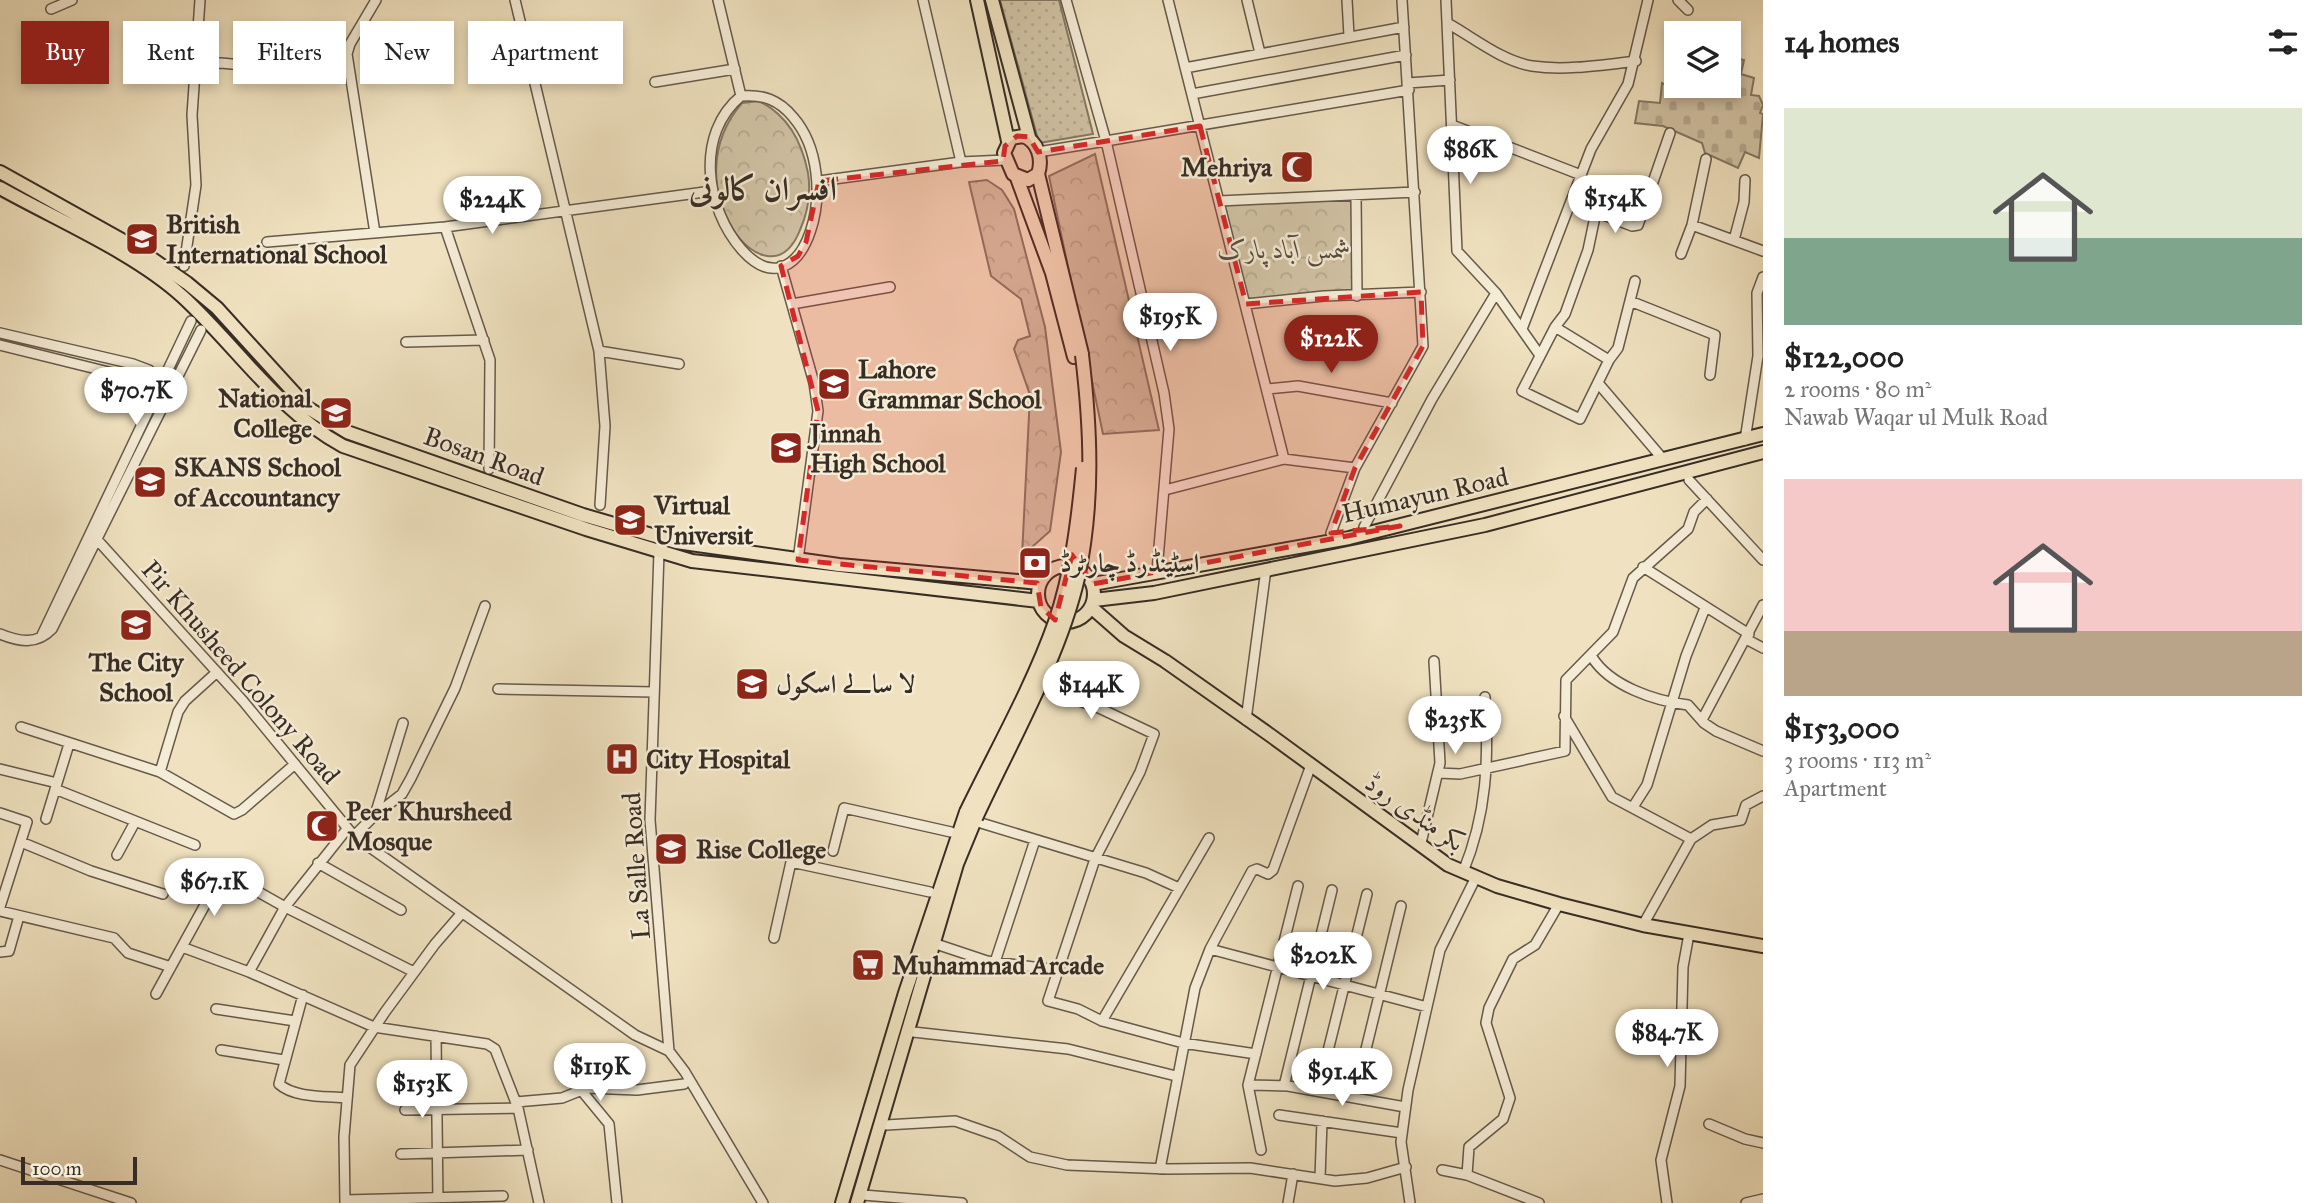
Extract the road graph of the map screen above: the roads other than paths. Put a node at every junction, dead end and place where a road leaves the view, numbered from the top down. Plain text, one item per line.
1 (72, 0) edge
2 (200, 0) edge
3 (376, 0) edge
4 (515, 0) edge
5 (718, 0) edge
6 (923, 0) edge
7 (977, 0) edge
8 (992, 0) edge
9 (1066, 0) edge
10 (1168, 0) edge
11 (1247, 0) edge
12 (1347, 0) edge
13 (1402, 0) edge
14 (1446, 0) edge
15 (1648, 0) edge
16 (1678, 0) edge
17 (51, 9) dead end
18 (1688, 10) dead end
19 (198, 21) edge
20 (1449, 23) junction
21 (1404, 27) junction
22 (1349, 36) junction
23 (1005, 52) junction
24 (1259, 53) junction
25 (1406, 54) junction
26 (988, 55) junction
27 (1636, 61) junction
28 (1185, 68) junction
29 (735, 69) junction
30 (1450, 80) junction
31 (655, 82) dead end
32 (193, 84) edge
33 (1409, 87) junction
34 (1192, 94) junction
35 (741, 96) junction
36 (1452, 125) junction
37 (1200, 126) junction
38 (1670, 134) dead end
39 (1029, 137) junction
40 (1008, 141) junction
41 (1106, 141) junction
42 (1038, 152) junction
43 (1706, 159) dead end
44 (1005, 160) junction
45 (961, 162) junction
46 (0, 172) edge
47 (1038, 174) junction
48 (1581, 176) junction
49 (1017, 178) junction
50 (1745, 180) dead end
51 (819, 181) junction
52 (0, 188) edge
53 (712, 191) junction
54 (1415, 192) junction
55 (1356, 195) junction
56 (1219, 201) junction
57 (564, 211) junction
58 (1692, 225) junction
59 (445, 227) junction
60 (375, 233) junction
61 (1734, 240) junction
62 (267, 242) dead end
63 (1763, 251) edge
64 (1681, 254) dead end
65 (184, 266) dead end
66 (781, 266) junction
67 (1763, 277) edge
68 (1636, 281) dead end
69 (890, 287) dead end
70 (1421, 292) junction
71 (1496, 293) junction
72 (1357, 296) junction
73 (1630, 301) junction
74 (792, 304) junction
75 (1246, 304) junction
76 (191, 321) dead end
77 (1555, 327) junction
78 (1522, 329) junction
79 (201, 330) dead end
80 (0, 334) edge
81 (484, 340) junction
82 (406, 342) dead end
83 (0, 345) edge
84 (599, 351) junction
85 (1539, 354) junction
86 (1078, 356) junction
87 (1609, 360) junction
88 (679, 364) dead end
89 (1710, 375) dead end
90 (157, 378) junction
91 (1598, 383) junction
92 (173, 384) junction
93 (1267, 389) junction
94 (1392, 403) junction
95 (1763, 434) edge
96 (1745, 440) junction
97 (1763, 452) edge
98 (1662, 458) junction
99 (1284, 459) junction
100 (1354, 468) junction
101 (489, 469) dead end
102 (1689, 480) dead end
103 (1164, 490) junction
104 (1707, 499) junction
105 (600, 505) dead end
106 (1400, 526) junction
107 (1364, 527) junction
108 (1331, 533) junction
109 (95, 537) junction
110 (659, 552) junction
111 (798, 560) junction
112 (1763, 560) edge
113 (1643, 567) junction
114 (1266, 569) junction
115 (1157, 571) junction
116 (1040, 583) junction
117 (1093, 584) junction
118 (1039, 601) junction
119 (1092, 603) junction
120 (1763, 605) edge
121 (485, 606) dead end
122 (1704, 608) junction
123 (0, 634) edge
124 (1748, 637) junction
125 (1763, 648) edge
126 (1592, 657) junction
127 (1434, 662) dead end
128 (217, 672) junction
129 (1044, 688) dead end
130 (498, 689) dead end
131 (654, 692) junction
132 (1485, 697) dead end
133 (1671, 703) junction
134 (1563, 715) junction
135 (1246, 720) junction
136 (1702, 720) junction
137 (403, 723) dead end
138 (21, 727) dead end
139 (68, 744) junction
140 (1763, 751) edge
141 (295, 764) junction
142 (1311, 765) junction
143 (0, 769) edge
144 (1488, 769) junction
145 (160, 772) junction
146 (1439, 773) junction
147 (56, 786) junction
148 (1763, 796) edge
149 (1633, 807) junction
150 (0, 813) edge
151 (374, 815) junction
152 (46, 819) dead end
153 (135, 821) junction
154 (981, 823) dead end
155 (350, 832) junction
156 (951, 832) dead end
157 (1209, 838) dead end
158 (1691, 839) junction
159 (1035, 840) junction
160 (21, 842) junction
161 (1421, 843) junction
162 (195, 845) dead end
163 (833, 851) dead end
164 (117, 855) dead end
165 (1095, 859) junction
166 (318, 863) junction
167 (1470, 875) junction
168 (1298, 886) dead end
169 (1179, 888) junction
170 (1332, 890) dead end
171 (930, 891) dead end
172 (163, 894) dead end
173 (1367, 894) dead end
174 (1559, 904) junction
175 (1401, 906) dead end
176 (285, 907) junction
177 (0, 909) edge
178 (401, 910) dead end
179 (461, 914) junction
180 (19, 916) junction
181 (1643, 925) junction
182 (1689, 934) junction
183 (774, 937) dead end
184 (939, 945) dead end
185 (1763, 946) edge
186 (182, 947) junction
187 (1210, 949) junction
188 (0, 952) edge
189 (995, 962) junction
190 (171, 967) junction
191 (1278, 967) junction
192 (1058, 970) junction
193 (249, 972) junction
194 (414, 972) junction
195 (1311, 976) junction
196 (1344, 985) junction
197 (156, 994) dead end
198 (303, 995) junction
199 (1379, 995) junction
200 (1427, 1007) junction
201 (216, 1009) dead end
202 (295, 1021) junction
203 (1102, 1021) junction
204 (374, 1027) junction
205 (913, 1032) dead end
206 (436, 1036) junction
207 (1183, 1043) junction
208 (221, 1050) dead end
209 (669, 1051) junction
210 (1256, 1054) junction
211 (284, 1060) junction
212 (1176, 1076) junction
213 (684, 1084) dead end
214 (1248, 1085) junction
215 (1284, 1086) junction
216 (581, 1090) junction
217 (1318, 1091) junction
218 (346, 1098) junction
219 (1354, 1098) junction
220 (517, 1105) junction
221 (1405, 1107) junction
222 (405, 1110) dead end
223 (437, 1110) junction
224 (1279, 1115) dead end
225 (1322, 1121) junction
226 (886, 1125) dead end
227 (1709, 1125) dead end
228 (1402, 1133) junction
229 (1763, 1143) edge
230 (528, 1150) junction
231 (1261, 1150) dead end
232 (438, 1153) junction
233 (401, 1154) dead end
234 (0, 1160) edge
235 (1406, 1167) junction
236 (1160, 1169) junction
237 (1442, 1170) dead end
238 (1293, 1174) junction
239 (1468, 1175) junction
240 (1320, 1178) junction
241 (503, 1196) dead end
242 (109, 1199) edge
243 (860, 1199) edge
244 (1763, 1199) edge
245 (438, 1200) edge
246 (345, 1202) edge
247 (131, 1203) edge
248 (539, 1203) edge
249 (617, 1203) edge
250 (763, 1203) edge
251 (842, 1203) edge
252 (962, 1203) edge
253 (1288, 1203) edge
254 (1410, 1203) edge
255 (1539, 1203) edge
256 (1667, 1203) edge
257 (1746, 1203) edge

1 - 17 street
2 - 19 street
3 - 60 street
4 - 57 street
5 - 29 street
6 - 45 street
7 - 26 main road
8 - 23 main road
9 - 41 street
10 - 28 street
11 - 24 street
12 - 22 street
13 - 21 street
14 - 20 street
15 - 27 street
16 - 18 street
20 - 27 street
20 - 30 street
21 - 22 street
21 - 25 street
22 - 24 street
23 - 26 main road
23 - 39 main road
24 - 28 street
25 - 33 street
25 - 34 street
26 - 40 main road
27 - 48 street
28 - 34 street
29 - 31 street
29 - 35 street
30 - 33 street
30 - 36 street
32 - 65 street
33 - 37 street
33 - 54 street
34 - 37 street
35 - 51 street
35 - 53 street
36 - 48 street
36 - 71 street
37 - 41 street
37 - 56 street
38 - 77 street
39 - 40 main road
39 - 42 main road
40 - 44 main road
41 - 42 street
41 - 103 street
42 - 47 main road
43 - 58 street
44 - 45 street
44 - 49 main road
45 - 51 street
46 - 111 main road, Bosan Road
47 - 49 main road
47 - 86 main road
48 - 78 street
49 - 86 main road
50 - 61 street
51 - 66 street
52 - 110 main road, Bosan Road
53 - 57 street
53 - 66 street
54 - 55 street
54 - 70 street
55 - 56 street
55 - 72 street
56 - 75 street
57 - 59 street
57 - 84 street
58 - 61 street
58 - 64 street
59 - 60 street
59 - 81 street
60 - 62 street
61 - 63 street
66 - 74 street
67 - 96 street
68 - 73 street
69 - 74 street
70 - 72 street
70 - 94 street
71 - 78 street
71 - 107 street
72 - 75 street
73 - 87 street
73 - 89 street
74 - 111 street
75 - 93 street
76 - 90 street
77 - 85 street
77 - 87 street
78 - 85 street
79 - 92 street
80 - 90 street
81 - 82 street
81 - 101 street
83 - 90 street
84 - 88 street
84 - 105 street
85 - 91 street
86 - 243 main road, bridge
86 - 251 main road, bridge
87 - 91 street
90 - 92 street
90 - 109 street
91 - 98 street
92 - 109 street
93 - 94 street
93 - 99 street
94 - 100 street
95 - 96 main road, Humayun Road
96 - 98 main road, Humayun Road
97 - 114 main road, Humayun Road
98 - 106 main road, Humayun Road
99 - 100 street
99 - 103 street
100 - 108 street
102 - 104 street
103 - 115 street
104 - 112 street
104 - 113 street
106 - 107 main road
106 - 115 main road, Humayun Road
107 - 108 main road
108 - 115 main road
109 - 123 street
109 - 128 street, Pir Khusheed Colony Road
110 - 118 main road, Bosan Road
110 - 131 street, La Salle Road
111 - 116 main road, Bosan Road
113 - 122 street
113 - 126 street
114 - 119 main road, Humayun Road
114 - 135 street
115 - 117 main road, Humayun Road
116 - 117 main road
116 - 118 main road
117 - 119 main road
118 - 119 main road
119 - 135 main road, بکر منڈی روڈ
120 - 124 street
121 - 151 street
122 - 124 street
122 - 133 street
124 - 125 street
124 - 136 street
126 - 133 street
126 - 134 street
127 - 146 street
128 - 141 street, Pir Khusheed Colony Road
128 - 145 street
129 - 165 street
130 - 131 street
131 - 209 street, La Salle Road
132 - 144 street
133 - 136 street
133 - 149 street
134 - 144 street
134 - 149 street
135 - 142 main road, بکر منڈی روڈ
136 - 140 street
137 - 151 street
138 - 139 street
139 - 145 street
139 - 147 street
141 - 145 street
141 - 155 street, Pir Khusheed Colony Road
142 - 161 main road, بکر منڈی روڈ
142 - 187 street
143 - 147 street
144 - 146 street
144 - 167 street
146 - 161 street
147 - 152 street
147 - 153 street
148 - 158 street
149 - 158 street
150 - 160 street
151 - 155 street
153 - 162 street
153 - 164 street
154 - 159 street
155 - 166 street
155 - 179 street, Pir Khusheed Colony Road
156 - 163 street
157 - 169 street
158 - 181 street
159 - 165 street
159 - 189 street
160 - 172 street
160 - 177 street
161 - 167 main road, بکر منڈی روڈ
165 - 169 street
165 - 192 street
166 - 176 street
166 - 178 street
167 - 174 main road, بکر منڈی روڈ
167 - 200 street
168 - 191 street
169 - 203 street
170 - 195 street
171 - 183 street
173 - 196 street
174 - 181 main road, بکر منڈی روڈ
174 - 239 street
175 - 199 street
176 - 186 street
176 - 193 street
176 - 194 street
177 - 180 street
179 - 194 street
179 - 209 street, Pir Khusheed Colony Road
180 - 188 street
180 - 190 street
181 - 182 main road, بکر منڈی روڈ
182 - 185 main road, بکر منڈی روڈ
182 - 256 street
184 - 189 street
186 - 190 street
186 - 193 street
187 - 191 street
187 - 207 street
189 - 192 street
190 - 197 street
191 - 195 street
191 - 210 street
192 - 203 street
193 - 198 street
194 - 204 street
195 - 196 street
195 - 215 street
196 - 199 street
196 - 217 street
198 - 202 street
198 - 204 street
199 - 200 street
199 - 219 street
200 - 221 street
201 - 202 street
202 - 211 street
203 - 207 street
204 - 206 street
204 - 218 street
205 - 212 street
206 - 220 street
206 - 223 street
207 - 210 street
207 - 212 street
208 - 211 street
209 - 250 street
210 - 214 street
211 - 218 street
212 - 236 street
213 - 216 street
214 - 215 street
214 - 231 street
215 - 217 street
216 - 220 street
216 - 249 street
217 - 219 street
218 - 246 street
219 - 221 street
220 - 223 street
220 - 230 street
221 - 228 street
222 - 223 street
223 - 232 street
224 - 225 street
225 - 228 street
225 - 240 street
226 - 236 street
227 - 229 street
228 - 235 street
230 - 232 street
230 - 248 street
232 - 233 street
232 - 245 street
234 - 242 street
235 - 240 street
235 - 254 street
236 - 238 street
237 - 239 street
238 - 240 street
238 - 253 street
239 - 255 street
241 - 245 street
242 - 247 street
243 - 252 street
244 - 257 street
245 - 246 street

